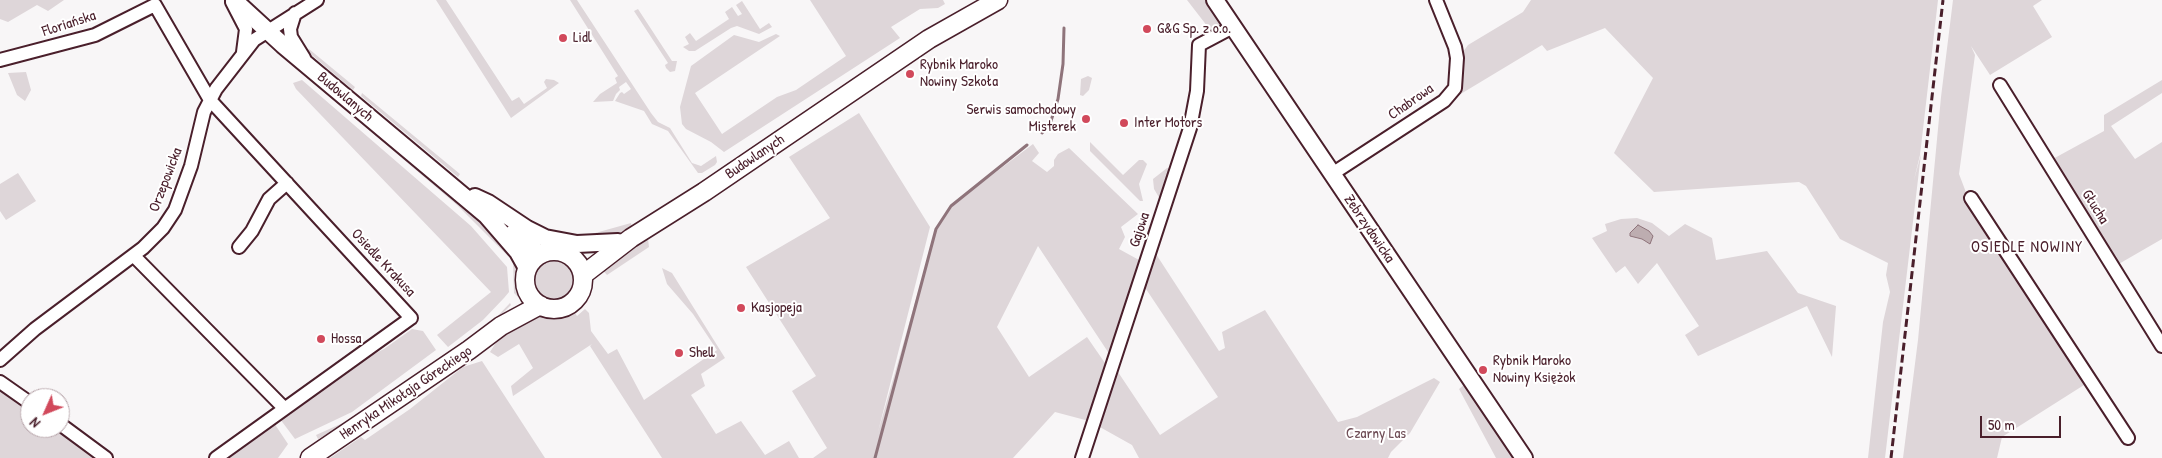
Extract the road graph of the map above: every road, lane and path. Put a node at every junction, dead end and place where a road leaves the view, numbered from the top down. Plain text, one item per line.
1 (232, 0) edge
2 (317, 0) edge
3 (975, 0) edge
4 (998, 0) edge
5 (1215, 0) edge
6 (1436, 0) edge
7 (295, 13) junction
8 (1233, 26) junction
9 (266, 31) junction
10 (929, 39) junction
11 (243, 52) junction
12 (0, 60) edge
13 (313, 70) junction
14 (2000, 85) dead end
15 (210, 100) junction
16 (1332, 174) junction
17 (287, 183) junction
18 (458, 192) junction
19 (1971, 198) dead end
20 (486, 215) junction
21 (625, 240) junction
22 (239, 247) dead end
23 (540, 255) junction
24 (134, 256) junction
25 (574, 259) junction
26 (528, 268) junction
27 (583, 275) junction
28 (528, 291) junction
29 (540, 305) junction
30 (501, 326) junction
31 (2162, 346) edge
32 (0, 360) edge
33 (0, 382) edge
34 (20, 396) edge
35 (284, 408) junction
36 (70, 431) edge
37 (2128, 438) dead end
38 (106, 458) edge
39 (216, 458) edge
40 (310, 458) edge
41 (1082, 458) edge
42 (1524, 458) edge

1 - 9 street, Budowlanych
1 - 11 street, Orzepowicka
2 - 7 street, Orzepowicka
3 - 10 main road, Budowlanych
4 - 10 main road, Budowlanych
5 - 8 street, Zebrzydowicka
6 - 16 street, Chabrowa
7 - 9 street, Orzepowicka
7 - 13 street
8 - 16 street, Zebrzydowicka
8 - 41 street, Gajowa
9 - 11 street, Orzepowicka
9 - 13 street, Budowlanych
10 - 21 main road, Budowlanych
11 - 15 street, Orzepowicka
12 - 15 street, Floriańska
13 - 18 street, Budowlanych
14 - 31 street, Głucha
15 - 17 street, Osiedle Krakusa
15 - 24 street, Orzepowicka
16 - 42 street, Zebrzydowicka
17 - 22 street
17 - 35 street, Osiedle Krakusa
18 - 20 street, Budowlanych
18 - 21 street, Budowlanych
19 - 37 street
20 - 23 street
20 - 26 street, Budowlanych
21 - 25 main road
21 - 27 main road, Budowlanych
23 - 25 main road
23 - 26 main road
24 - 32 street, Orzepowicka
24 - 35 street
25 - 27 main road
26 - 28 main road
27 - 29 main road
28 - 29 main road
28 - 30 main road, Henryka Mikołaja Góreckiego
29 - 30 main road, Henryka Mikołaja Góreckiego
30 - 40 main road, Henryka Mikołaja Góreckiego
33 - 34 street
35 - 39 street, Osiedle Krakusa
36 - 38 street

